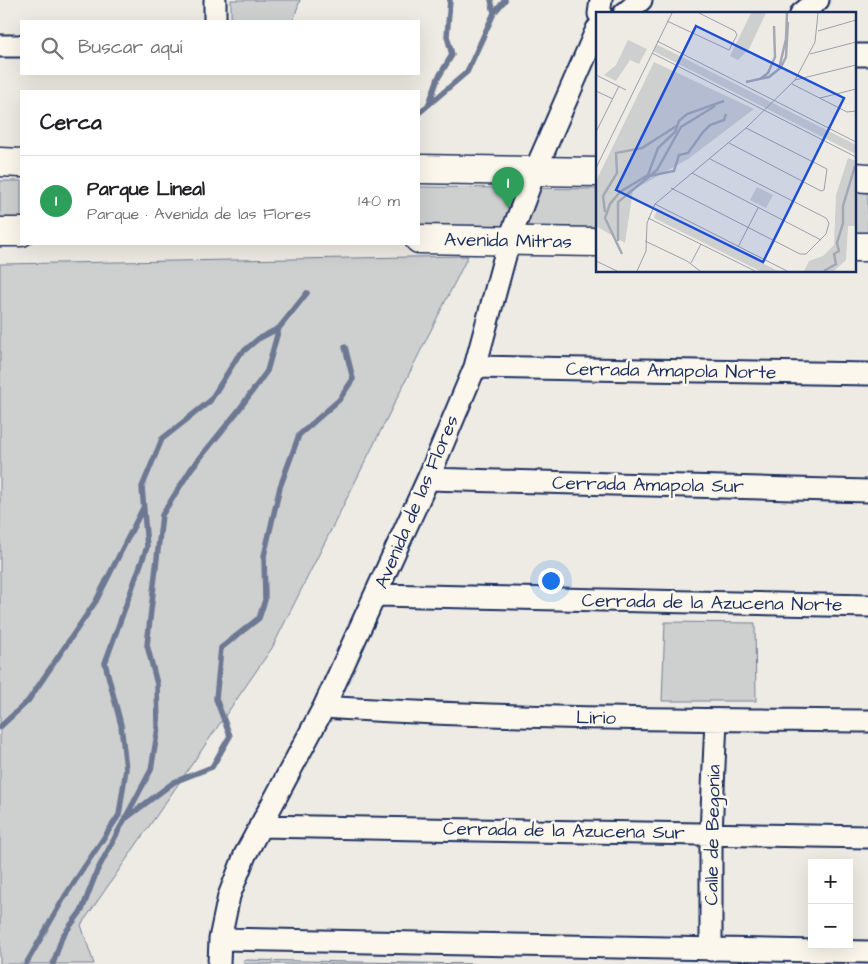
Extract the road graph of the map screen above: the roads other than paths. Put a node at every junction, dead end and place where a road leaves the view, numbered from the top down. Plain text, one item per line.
1 (216, 0) edge
2 (641, 0) edge
3 (818, 0) edge
4 (626, 12) edge
5 (803, 12) edge
6 (215, 20) edge
7 (596, 33) edge
8 (0, 46) edge
9 (20, 46) edge
10 (592, 51) edge
11 (0, 162) edge
12 (20, 163) edge
13 (420, 169) edge
14 (535, 171) junction
15 (596, 172) edge
16 (0, 232) edge
17 (20, 232) edge
18 (420, 239) edge
19 (509, 241) junction
20 (596, 242) edge
21 (475, 368) junction
22 (868, 374) edge
23 (428, 480) junction
24 (868, 491) edge
25 (377, 595) junction
26 (868, 606) edge
27 (324, 707) junction
28 (716, 720) junction
29 (868, 721) edge
30 (260, 826) junction
31 (711, 834) junction
32 (868, 837) edge
33 (220, 939) junction
34 (711, 950) junction
35 (868, 952) edge
36 (219, 964) edge

1 - 6 street
2 - 4 street
3 - 5 street
7 - 10 street, Avenida de las Flores
8 - 9 street
10 - 14 street, Avenida de las Flores
11 - 12 street
13 - 14 street
14 - 15 street
14 - 19 street, Avenida de las Flores
16 - 17 street
18 - 19 street, Avenida Mitras
19 - 20 street, Avenida Mitras
19 - 21 street, Avenida de las Flores
21 - 22 street, Cerrada Amapola Norte
21 - 23 street, Avenida de las Flores
23 - 24 street, Cerrada Amapola Sur
23 - 25 street, Avenida de las Flores
25 - 26 street, Cerrada de la Azucena Norte
25 - 27 street, Avenida de las Flores
27 - 28 street, Lirio
27 - 30 street, Avenida de las Flores
28 - 29 street, Lirio
28 - 31 street, Calle de Begonia
30 - 31 street, Cerrada de la Azucena Sur
30 - 33 street, Avenida de las Flores
31 - 32 street, Cerrada de la Azucena Sur
31 - 34 street, Calle de Begonia
33 - 34 street
33 - 36 street, Avenida de las Flores
34 - 35 street

